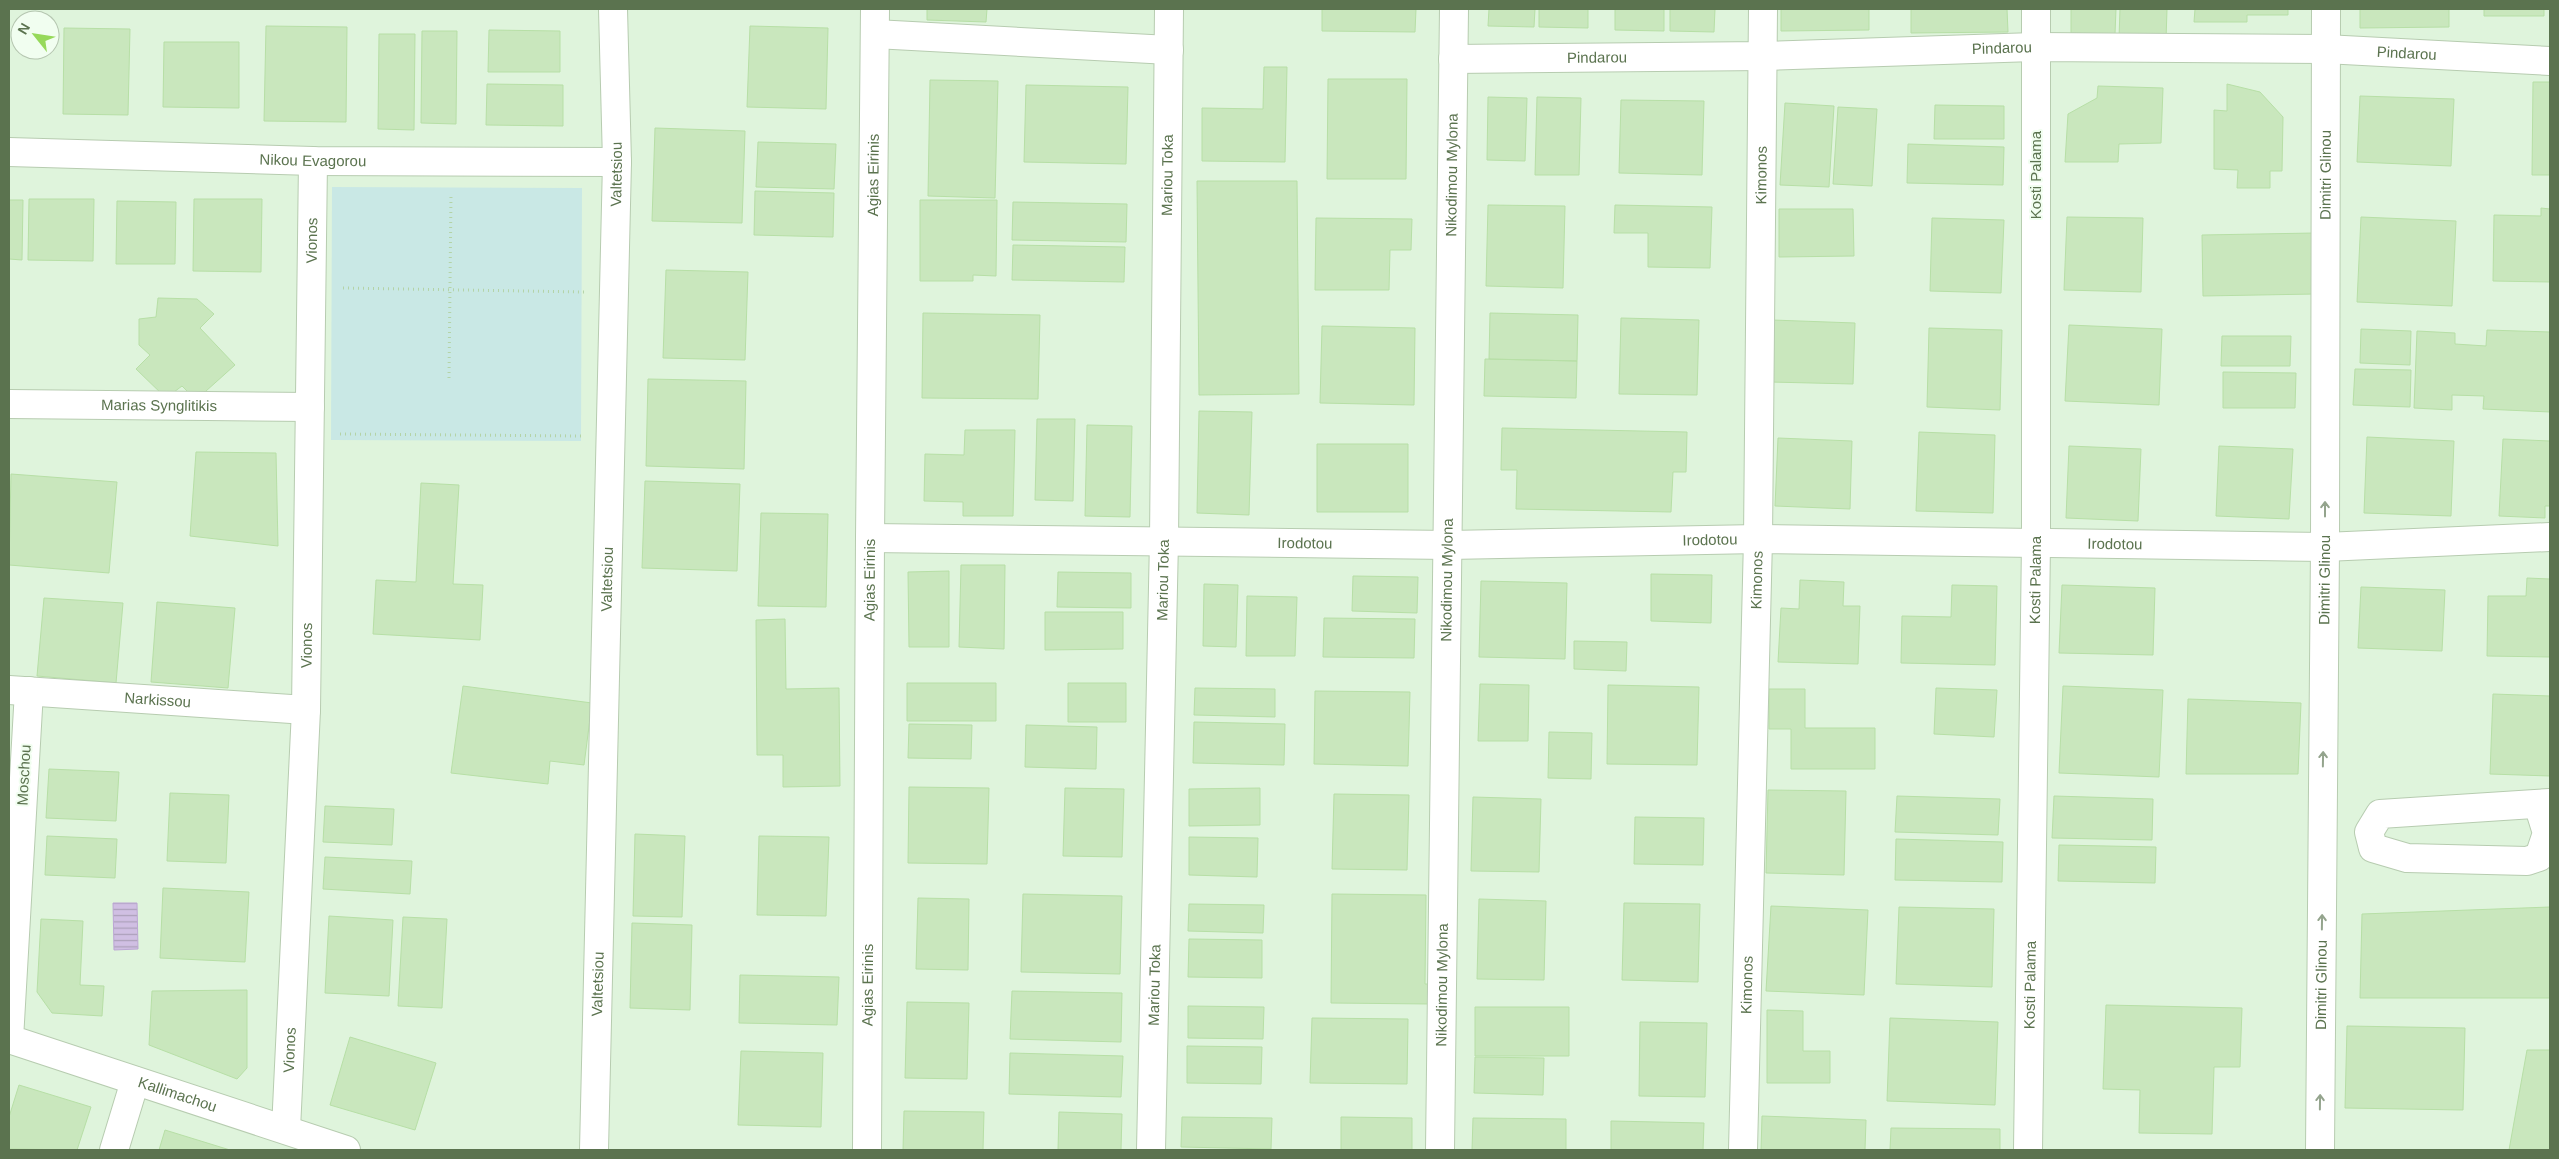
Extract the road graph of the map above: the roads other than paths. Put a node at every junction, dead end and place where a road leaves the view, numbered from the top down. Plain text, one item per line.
1 (613, 9) edge
2 (1169, 9) edge
3 (1454, 9) edge
4 (1763, 9) edge
5 (2036, 9) edge
6 (2326, 9) edge
7 (875, 21) edge
8 (2036, 47) junction
9 (2325, 49) junction
10 (1168, 50) junction
11 (1764, 56) junction
12 (1453, 59) junction
13 (2550, 61) edge
14 (9, 152) edge
15 (313, 161) junction
16 (617, 162) junction
17 (9, 404) edge
18 (310, 407) junction
19 (2550, 537) edge
20 (870, 538) junction
21 (1758, 539) junction
22 (1164, 540) junction
23 (2036, 542) junction
24 (1448, 545) junction
25 (2325, 547) junction
26 (19, 690) edge
27 (306, 710) junction
28 (2544, 804) edge
29 (9, 1039) edge
30 (135, 1081) junction
31 (286, 1129) junction
32 (114, 1150) edge
33 (346, 1150) edge
34 (594, 1150) edge
35 (867, 1150) edge
36 (1151, 1150) edge
37 (1440, 1150) edge
38 (1743, 1150) edge
39 (2028, 1150) edge
40 (2320, 1150) edge

1 - 16 street, Valtetsiou
2 - 10 street, Mariou Toka
3 - 12 street, Nikodimou Mylona
4 - 11 street, Kimonos
5 - 8 street, Kosti Palama
6 - 9 street, Dimitri Glinou
7 - 10 street
7 - 20 street, Agias Eirinis
8 - 9 street, Pindarou
8 - 11 street, Pindarou
8 - 23 street, Kosti Palama
9 - 13 street, Pindarou
25 -> 9 street, Dimitri Glinou
10 - 22 street, Mariou Toka
11 - 12 street, Pindarou
11 - 21 street, Kimonos
12 - 24 street, Nikodimou Mylona
14 - 15 street, Nikou Evagorou
15 - 16 street, Nikou Evagorou
15 - 18 street, Vionos
16 - 34 street, Valtetsiou
17 - 18 street, Marias Synglitikis
18 - 27 street, Vionos
19 - 25 street, Irodotou
20 - 22 street, Irodotou
20 - 35 street, Agias Eirinis
21 - 23 street, Irodotou
21 - 24 street, Irodotou
21 - 38 street, Kimonos
22 - 24 street, Irodotou
22 - 36 street, Mariou Toka
23 - 25 street, Irodotou
23 - 39 street, Kosti Palama
24 - 37 street, Nikodimou Mylona
40 -> 25 street, Dimitri Glinou
26 - 27 street, Narkissou
26 - 29 street, Moschou
27 - 31 street, Vionos
28 - 28 street
29 - 30 street, Kallimachou
30 - 31 street, Kallimachou
30 - 32 street
31 - 33 street, Kallimachou

